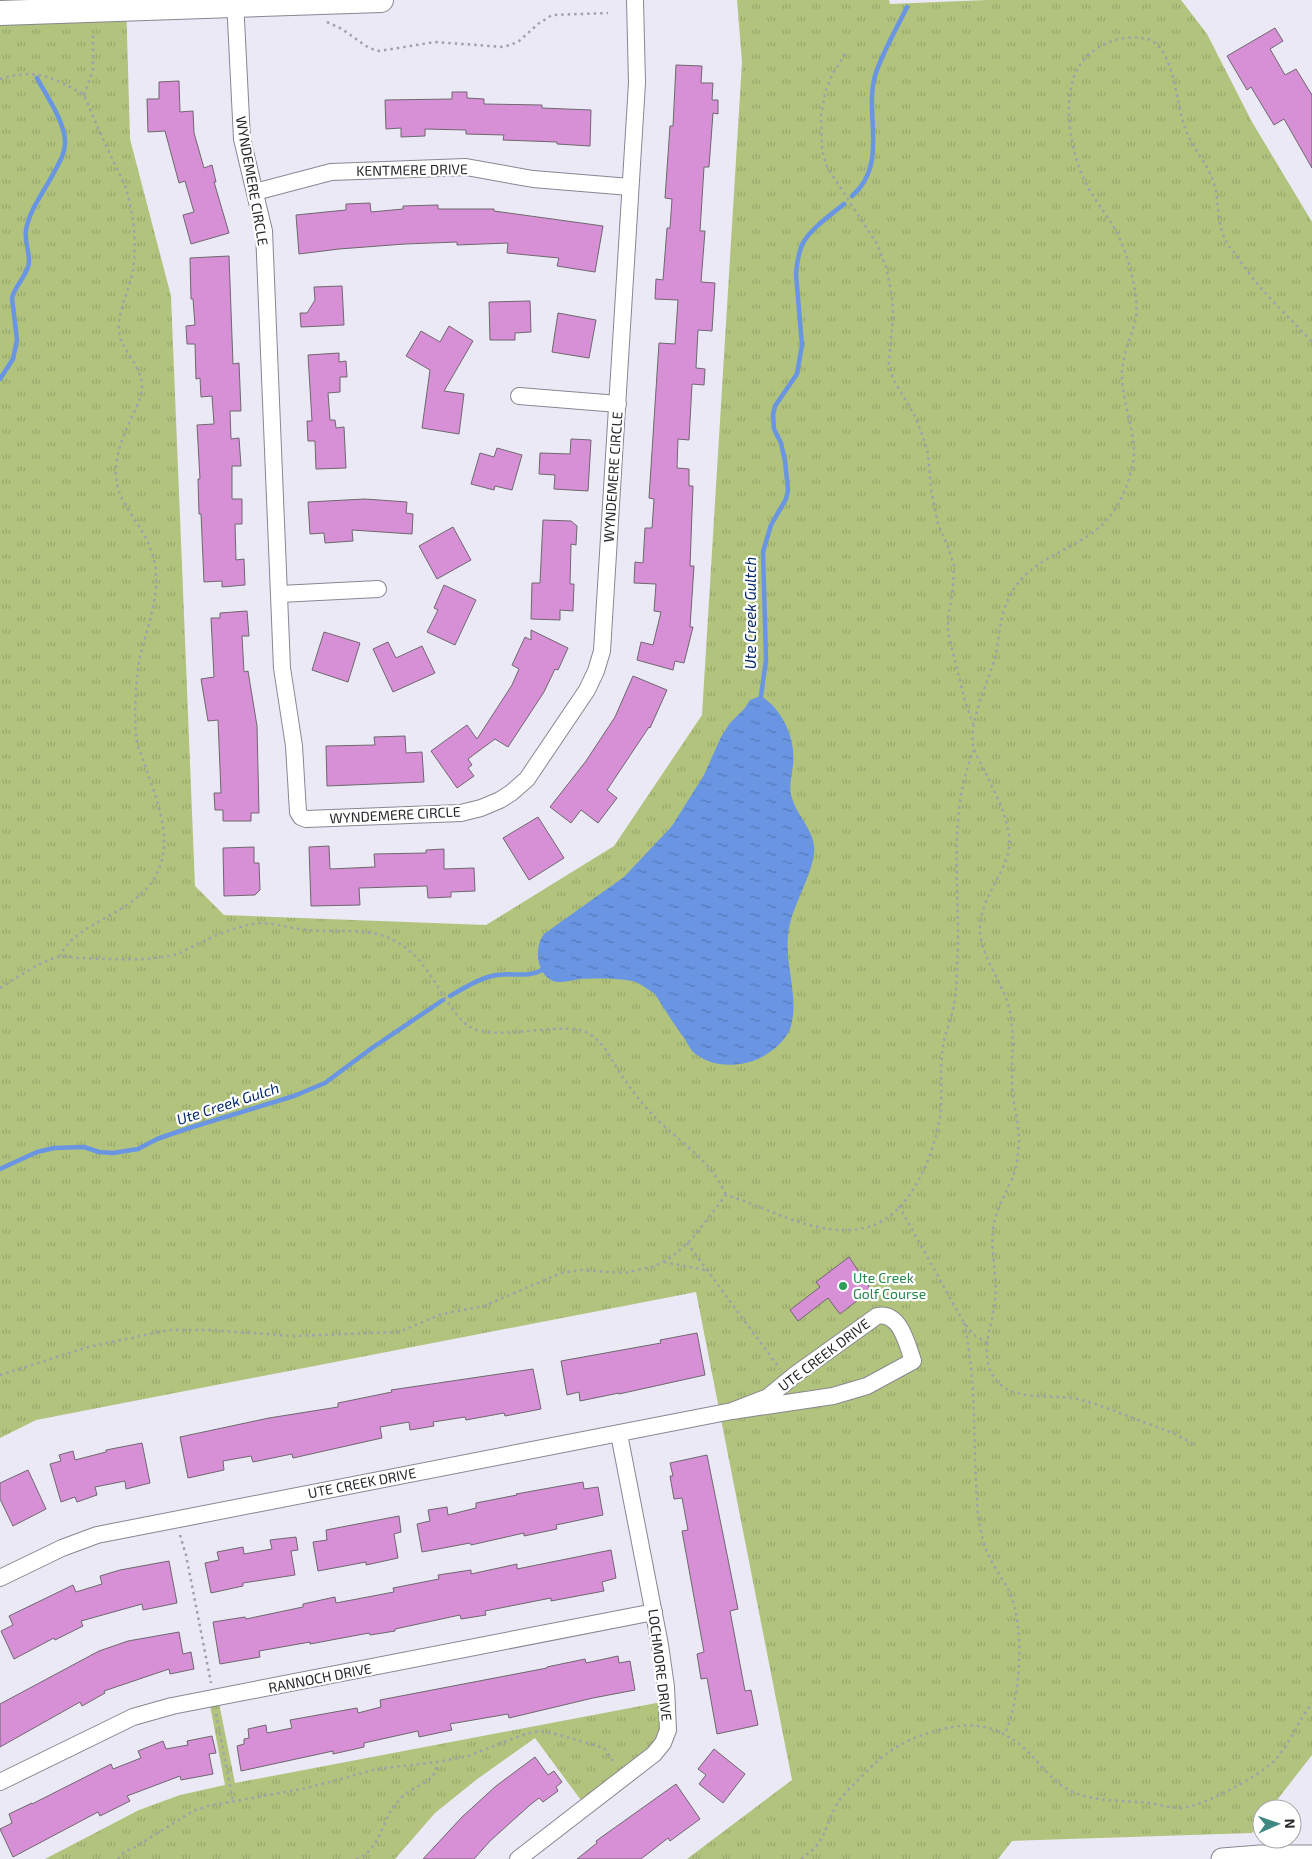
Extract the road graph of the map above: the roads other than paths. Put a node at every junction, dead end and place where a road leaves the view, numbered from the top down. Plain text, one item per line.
1 (381, 0) edge
2 (635, 0) edge
3 (235, 2) edge
4 (0, 13) edge
5 (630, 187) junction
6 (255, 192) junction
7 (519, 396) dead end
8 (618, 404) junction
9 (378, 589) dead end
10 (280, 594) junction
11 (732, 1411) junction
12 (619, 1434) junction
13 (0, 1578) edge
14 (654, 1612) junction
15 (0, 1782) edge
16 (1312, 1856) edge
17 (518, 1859) edge
18 (1222, 1859) edge

1 - 3 main road
2 - 5 street, WYNDEMERE CIRCLE
3 - 4 main road
3 - 6 street, WYNDEMERE CIRCLE
5 - 6 street, KENTMERE DRIVE
5 - 8 street, WYNDEMERE CIRCLE
6 - 10 street, WYNDEMERE CIRCLE
7 - 8 street
8 - 10 street, WYNDEMERE CIRCLE
9 - 10 street
11 - 11 street, UTE CREEK DRIVE
11 - 12 street, UTE CREEK DRIVE
12 - 13 street, UTE CREEK DRIVE
12 - 14 street, LOCHMORE DRIVE
14 - 15 street, RANNOCH DRIVE
14 - 17 street, LOCHMORE DRIVE
16 - 18 street

